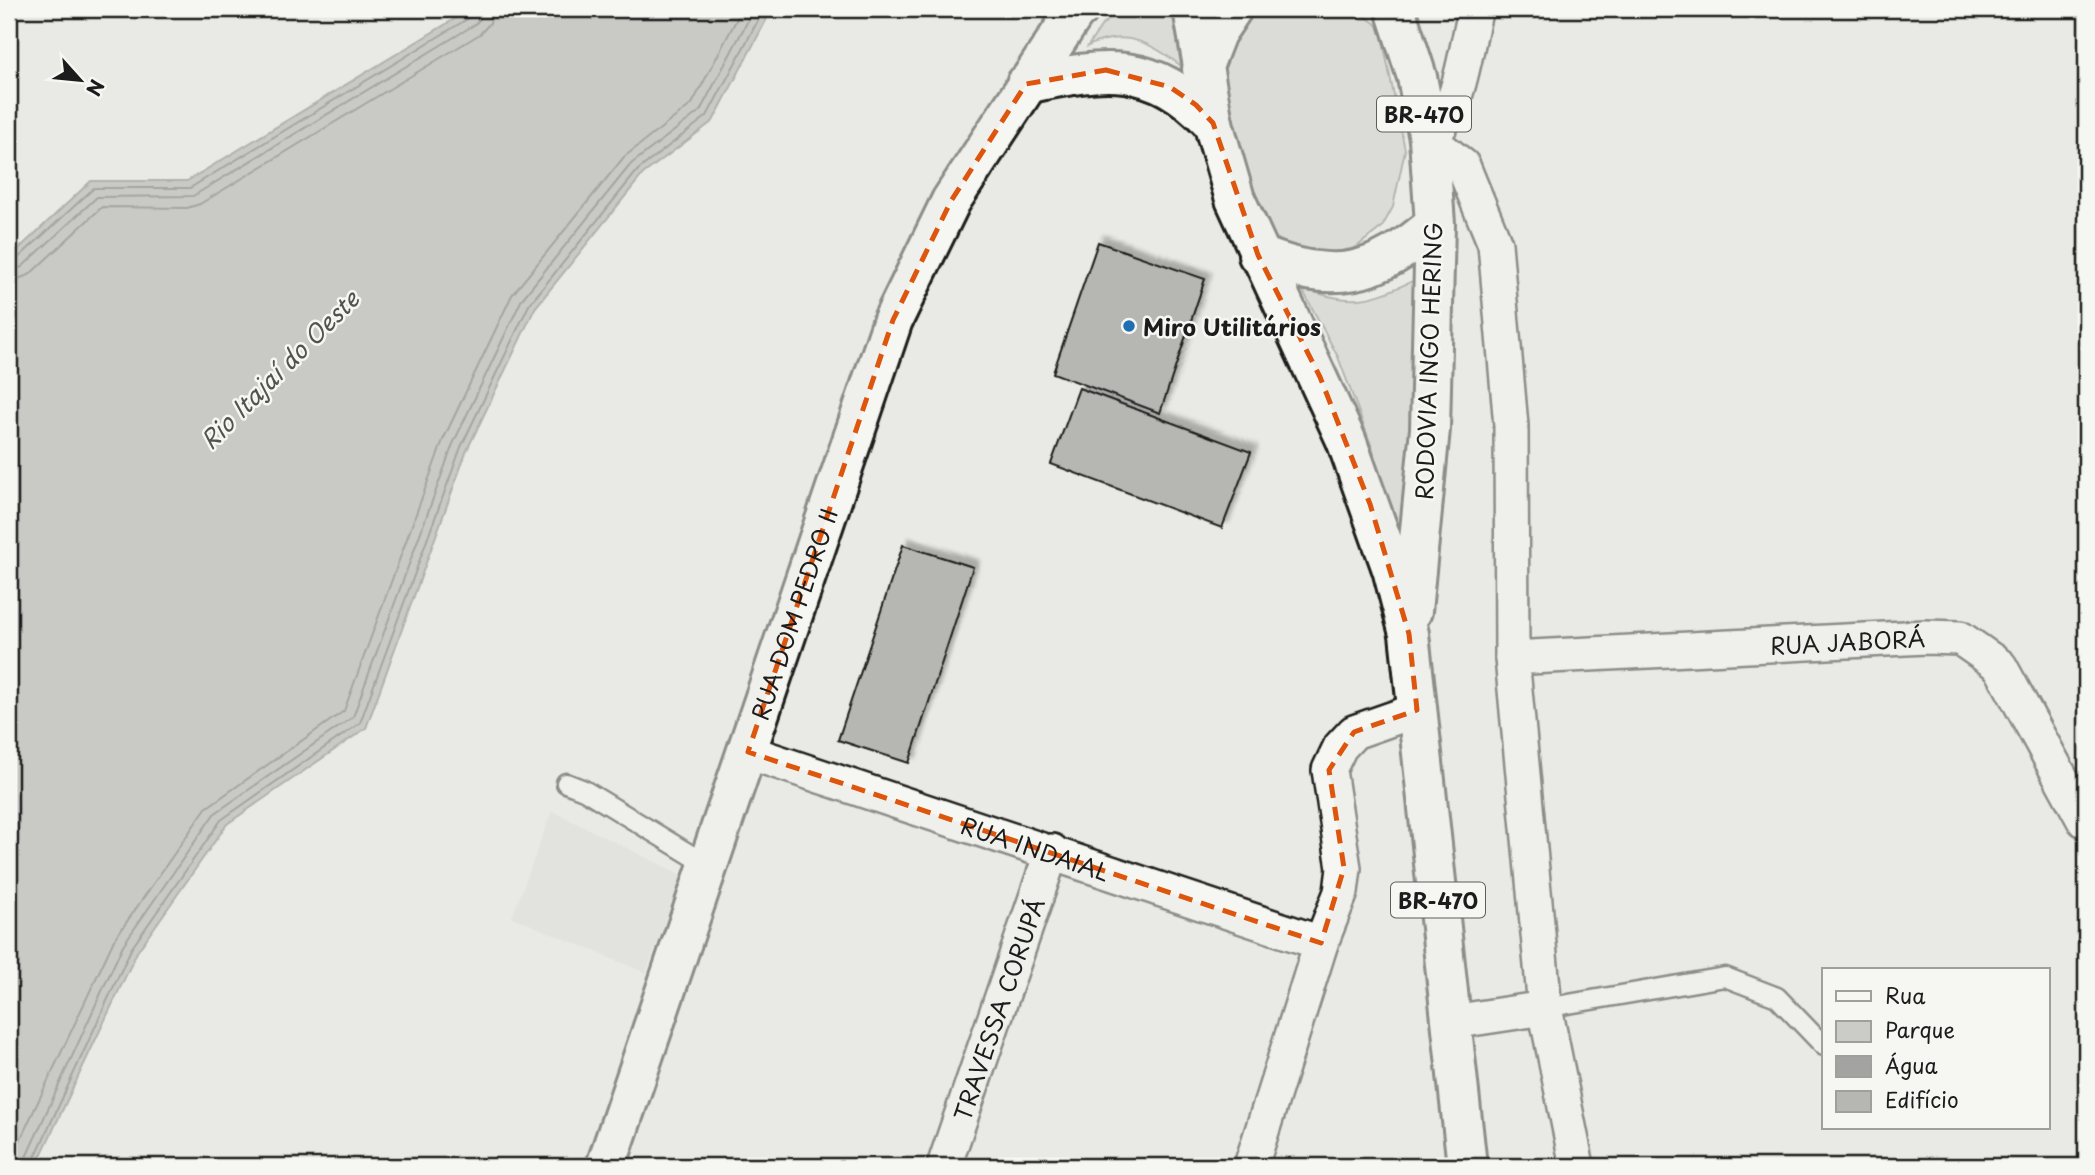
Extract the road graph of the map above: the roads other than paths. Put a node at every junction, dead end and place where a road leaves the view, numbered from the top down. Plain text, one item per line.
1 (1193, 9) edge
2 (1232, 9) edge
3 (1395, 9) edge
4 (1476, 9) edge
5 (1077, 10) edge
6 (1202, 69) junction
7 (1026, 84) junction
8 (1213, 123) junction
9 (1429, 139) junction
10 (1435, 223) junction
11 (1258, 255) junction
12 (1409, 634) junction
13 (1512, 658) junction
14 (1417, 710) junction
15 (748, 752) junction
16 (566, 783) dead end
17 (2084, 820) dead end
18 (1052, 851) junction
19 (709, 866) junction
20 (1321, 943) junction
21 (1545, 1009) junction
22 (1451, 1022) junction
23 (1822, 1044) edge
24 (606, 1166) edge
25 (944, 1166) edge
26 (1251, 1166) edge
27 (1467, 1166) edge
28 (1577, 1166) edge

1 - 6 main road, RODOVIA INGO HERING / BR-470
2 - 6 main road
3 - 9 main road, RODOVIA INGO HERING / BR-470
4 - 9 street
5 - 7 main road, RUA DOM PEDRO II
6 - 8 main road, RODOVIA INGO HERING / BR-470
7 - 8 main road
7 - 15 main road, RUA DOM PEDRO II
8 - 11 main road, RODOVIA INGO HERING / BR-470
9 - 10 main road, RODOVIA INGO HERING / BR-470
9 - 13 street
10 - 11 main road
10 - 12 main road, RODOVIA INGO HERING / BR-470
11 - 12 main road, RODOVIA INGO HERING / BR-470
12 - 14 main road, RODOVIA INGO HERING / BR-470
13 - 17 street, RUA JABORÁ
13 - 21 street
14 - 20 street
14 - 22 main road, RODOVIA INGO HERING / BR-470
15 - 18 street, RUA INDAIAL
15 - 19 main road, RUA DOM PEDRO II
16 - 19 lane
18 - 20 street, RUA INDAIAL
18 - 25 street, TRAVESSA CORUPÁ
19 - 24 main road, RUA DOM PEDRO II
20 - 26 street
21 - 22 street
21 - 23 lane
21 - 28 street
22 - 27 main road, RODOVIA INGO HERING / BR-470

